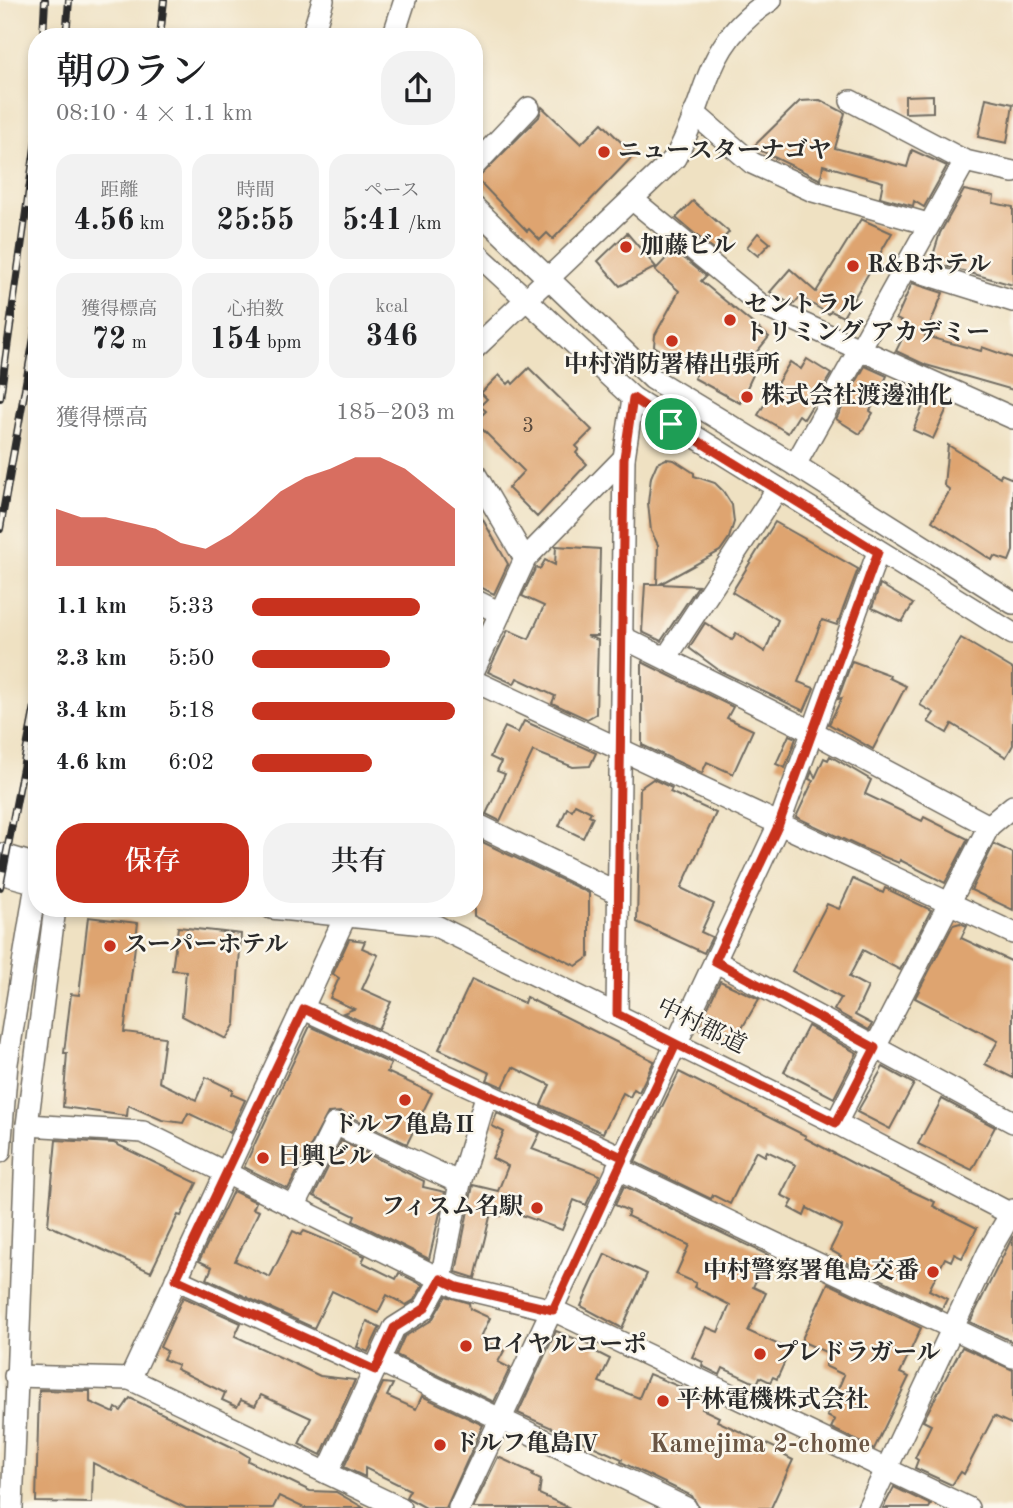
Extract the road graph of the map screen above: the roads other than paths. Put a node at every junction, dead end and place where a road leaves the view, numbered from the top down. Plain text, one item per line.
1 (323, 0) edge
2 (405, 0) edge
3 (771, 0) edge
4 (315, 28) edge
5 (396, 28) edge
6 (851, 101) dead end
7 (529, 108) dead end
8 (694, 113) junction
9 (483, 157) edge
10 (965, 161) junction
11 (1013, 172) edge
12 (633, 200) junction
13 (483, 216) edge
14 (928, 225) junction
15 (483, 259) edge
16 (904, 267) junction
17 (548, 280) junction
18 (527, 300) junction
19 (1013, 300) edge
20 (483, 340) edge
21 (858, 348) junction
22 (633, 398) junction
23 (1013, 418) edge
24 (624, 458) junction
25 (795, 464) junction
26 (483, 487) edge
27 (778, 488) junction
28 (878, 552) junction
29 (525, 559) junction
30 (1013, 603) edge
31 (483, 604) edge
32 (500, 612) junction
33 (1013, 634) edge
34 (622, 637) junction
35 (483, 650) edge
36 (666, 658) junction
37 (483, 685) edge
38 (814, 732) junction
39 (622, 750) junction
40 (1013, 806) edge
41 (779, 824) junction
42 (483, 826) edge
43 (989, 826) junction
44 (0, 854) edge
45 (28, 862) edge
46 (0, 873) edge
47 (28, 879) edge
48 (616, 892) junction
49 (950, 903) junction
50 (30, 917) edge
51 (54, 917) edge
52 (352, 917) edge
53 (376, 917) edge
54 (1013, 933) edge
55 (715, 961) junction
56 (304, 1009) junction
57 (617, 1014) junction
58 (676, 1044) junction
59 (875, 1048) junction
60 (487, 1093) junction
61 (1013, 1122) edge
62 (836, 1123) junction
63 (27, 1125) junction
64 (0, 1152) edge
65 (620, 1163) junction
66 (226, 1174) junction
67 (460, 1183) junction
68 (294, 1207) junction
69 (1012, 1213) edge
70 (176, 1279) junction
71 (441, 1279) junction
72 (553, 1310) junction
73 (953, 1329) junction
74 (1013, 1357) edge
75 (377, 1366) junction
76 (15, 1377) junction
77 (130, 1379) junction
78 (501, 1420) junction
79 (886, 1469) junction
80 (327, 1473) junction
81 (12, 1508) edge
82 (400, 1508) edge
83 (459, 1508) edge
84 (686, 1508) edge
85 (868, 1508) edge
86 (968, 1508) edge

1 - 4 street
2 - 5 street
3 - 8 street
6 - 10 street
7 - 9 street
8 - 12 street
8 - 14 street
10 - 11 street
10 - 14 street
12 - 17 street
12 - 21 street
13 - 17 street
14 - 16 street
15 - 18 street
16 - 19 street
16 - 21 street
17 - 18 street
17 - 25 street
18 - 20 street
18 - 22 street
21 - 23 street
21 - 25 street
22 - 24 street
22 - 27 street
24 - 29 street
24 - 34 street
25 - 30 street
26 - 29 street
27 - 28 street
27 - 36 street
28 - 33 street
28 - 38 street
29 - 32 street
31 - 32 street
32 - 35 street
34 - 36 street
34 - 39 street
36 - 38 street
37 - 39 street
38 - 41 street
38 - 43 street
39 - 41 street
39 - 48 street
40 - 43 street
41 - 49 street
41 - 55 street
42 - 48 street
43 - 49 street
44 - 45 street
46 - 47 street
48 - 57 street
49 - 54 street
49 - 59 street
50 - 64 street
51 - 63 street
52 - 56 street
53 - 57 street, 中村郡道
55 - 58 street
55 - 59 street
56 - 60 street
56 - 66 street
57 - 58 street, 中村郡道
58 - 62 street, 中村郡道
58 - 65 street
59 - 61 street
59 - 62 street
60 - 65 street
60 - 67 street
62 - 69 street, 中村郡道
63 - 66 street
63 - 76 street
65 - 72 street
65 - 73 street
66 - 68 street
66 - 70 street
67 - 68 street
67 - 71 street
68 - 71 street
69 - 73 street
70 - 75 street
70 - 77 street
71 - 72 street
71 - 75 street
72 - 78 street
72 - 79 street
73 - 74 street
73 - 79 street
75 - 78 street
75 - 80 street
76 - 77 street
76 - 81 street
77 - 80 street
78 - 83 street
78 - 84 street
79 - 85 street
79 - 86 street
80 - 82 street

